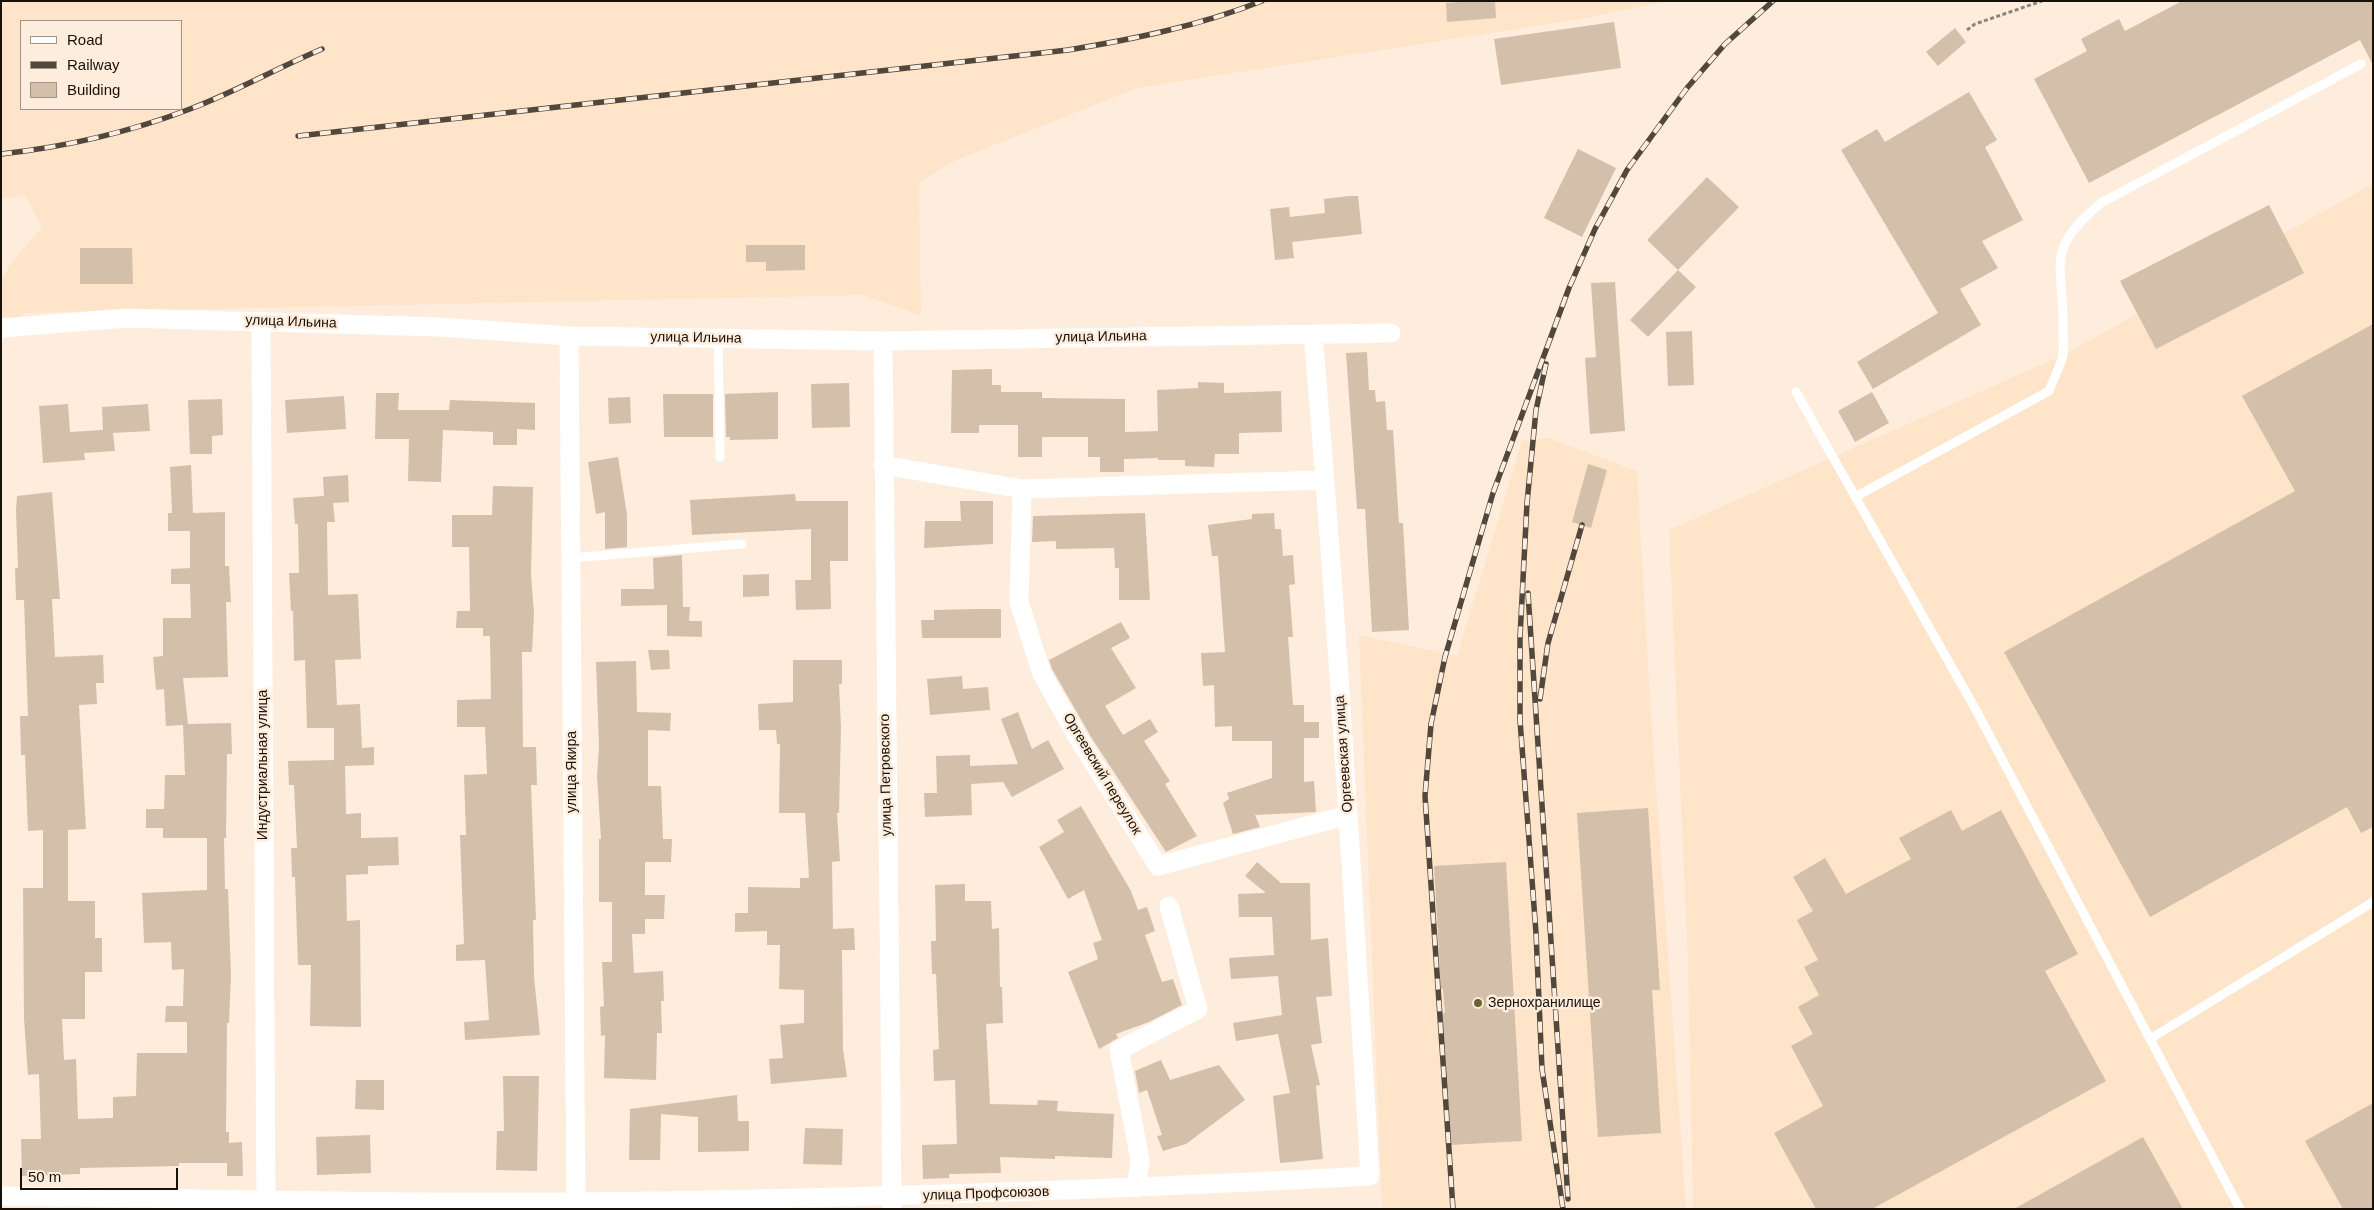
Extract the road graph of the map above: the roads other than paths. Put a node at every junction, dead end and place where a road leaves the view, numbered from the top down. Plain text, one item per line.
1 (2361, 64) dead end
2 (261, 321) junction
3 (1, 328) edge
4 (1391, 333) dead end
5 (1313, 334) junction
6 (569, 336) junction
7 (718, 338) junction
8 (883, 341) junction
9 (1796, 392) dead end
10 (720, 458) dead end
11 (882, 465) junction
12 (1325, 480) junction
13 (1022, 489) junction
14 (1855, 497) junction
15 (742, 544) dead end
16 (571, 558) junction
17 (1348, 815) junction
18 (2373, 902) edge
19 (1169, 906) dead end
20 (2150, 1039) junction
21 (1370, 1176) joint
22 (1136, 1188) junction
23 (1, 1196) edge
24 (892, 1203) edge
25 (266, 1204) edge
26 (576, 1206) edge
27 (2240, 1209) edge

1 - 14 lane
2 - 3 street, улица Ильина
2 - 6 street, улица Ильина
2 - 25 street, Индустриальная улица
4 - 5 street, улица Ильина
5 - 8 street, улица Ильина
5 - 12 street, Оргеевская улица
6 - 7 street, улица Ильина
6 - 16 street, улица Якира
7 - 8 street, улица Ильина
7 - 10 lane
8 - 11 street, улица Петровского
9 - 14 lane
11 - 13 street
11 - 24 street, улица Петровского
12 - 13 street
12 - 17 street, Оргеевская улица
13 - 17 street, Оргеевский переулок
14 - 20 lane
15 - 16 lane
16 - 26 street, улица Якира
17 - 21 street, Оргеевская улица
18 - 20 lane
19 - 22 street
20 - 27 lane
21 - 22 street, улица Профсоюзов
22 - 24 street, улица Профсоюзов
23 - 25 street, улица Профсоюзов
24 - 26 street, улица Профсоюзов
25 - 26 street, улица Профсоюзов

